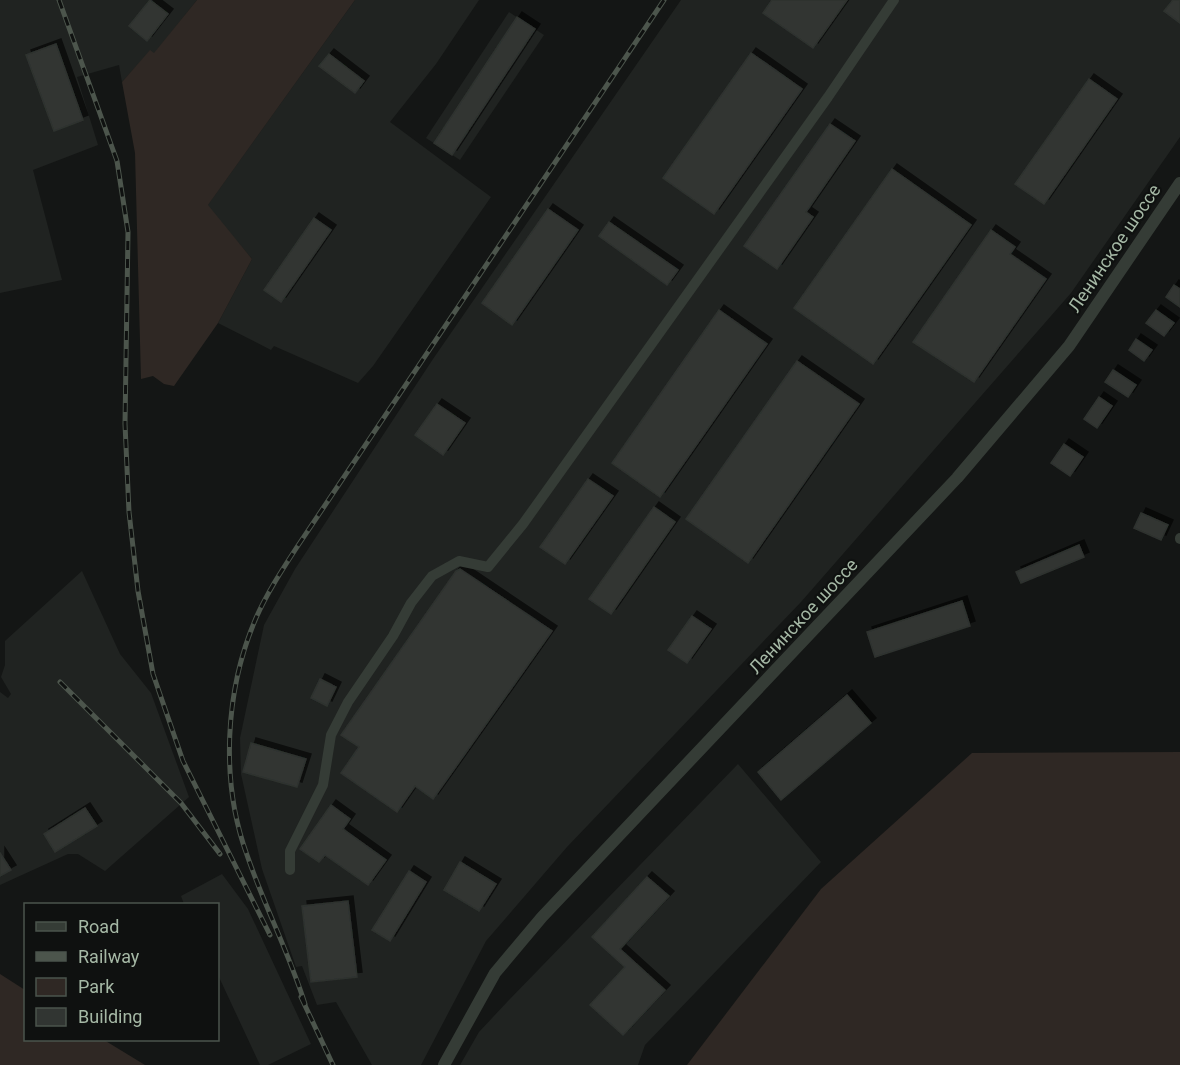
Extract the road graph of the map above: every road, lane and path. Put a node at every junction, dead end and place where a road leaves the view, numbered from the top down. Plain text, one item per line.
1 (894, 0) edge
2 (1180, 183) edge
3 (290, 870) dead end
4 (444, 1065) edge

1 - 3 street
2 - 4 street, Ленинское шоссе

